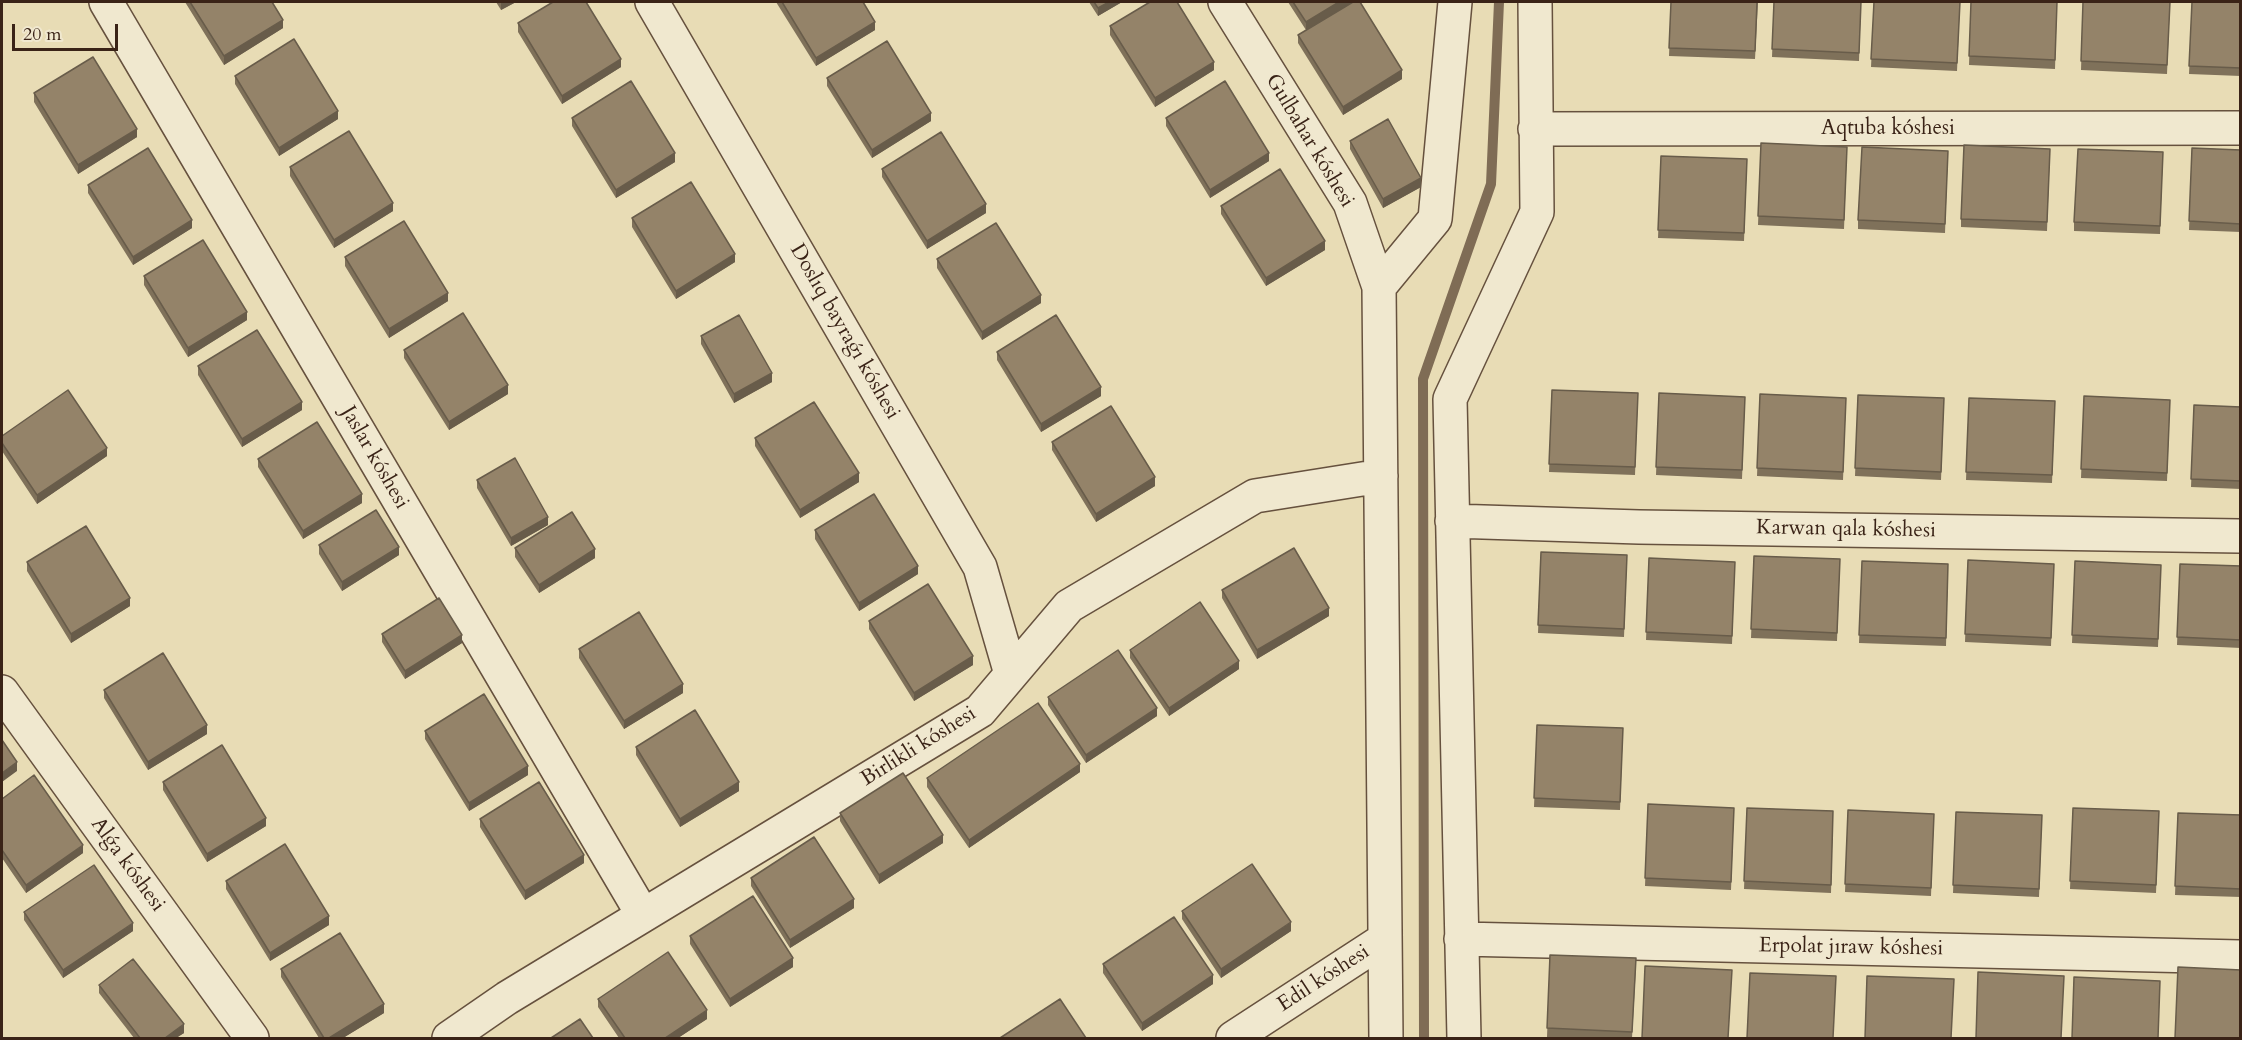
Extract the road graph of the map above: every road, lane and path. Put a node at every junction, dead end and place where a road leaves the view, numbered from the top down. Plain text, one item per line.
1 (106, 2) edge
2 (652, 2) edge
3 (1225, 2) edge
4 (1455, 2) edge
5 (1535, 2) edge
6 (2241, 128) edge
7 (1535, 129) junction
8 (1379, 287) junction
9 (1381, 476) junction
10 (1452, 521) junction
11 (2241, 536) edge
12 (1011, 674) junction
13 (2, 692) edge
14 (643, 915) junction
15 (1385, 939) junction
16 (1461, 939) junction
17 (2241, 957) edge
18 (252, 1038) edge
19 (449, 1038) edge
20 (1233, 1038) edge
21 (1386, 1038) edge
22 (1464, 1038) edge

1 - 14 street, Jaslar kóshesi
2 - 12 street, Doslıq bayraǵı kóshesi
3 - 8 street, Gulbahar kóshesi
4 - 8 street
5 - 7 street
6 - 7 street, Aqtuba kóshesi
7 - 10 street
8 - 9 street, Gulbahar kóshesi
9 - 12 street, Birlikli kóshesi
9 - 15 street, Gulbahar kóshesi
10 - 11 street, Karwan qala kóshesi
10 - 16 street
12 - 14 street, Birlikli kóshesi
13 - 18 street, Alǵa kóshesi
14 - 19 street, Birlikli kóshesi
15 - 20 street, Edil kóshesi
15 - 21 street, Gulbahar kóshesi
16 - 17 street, Erpolat jıraw kóshesi
16 - 22 street

